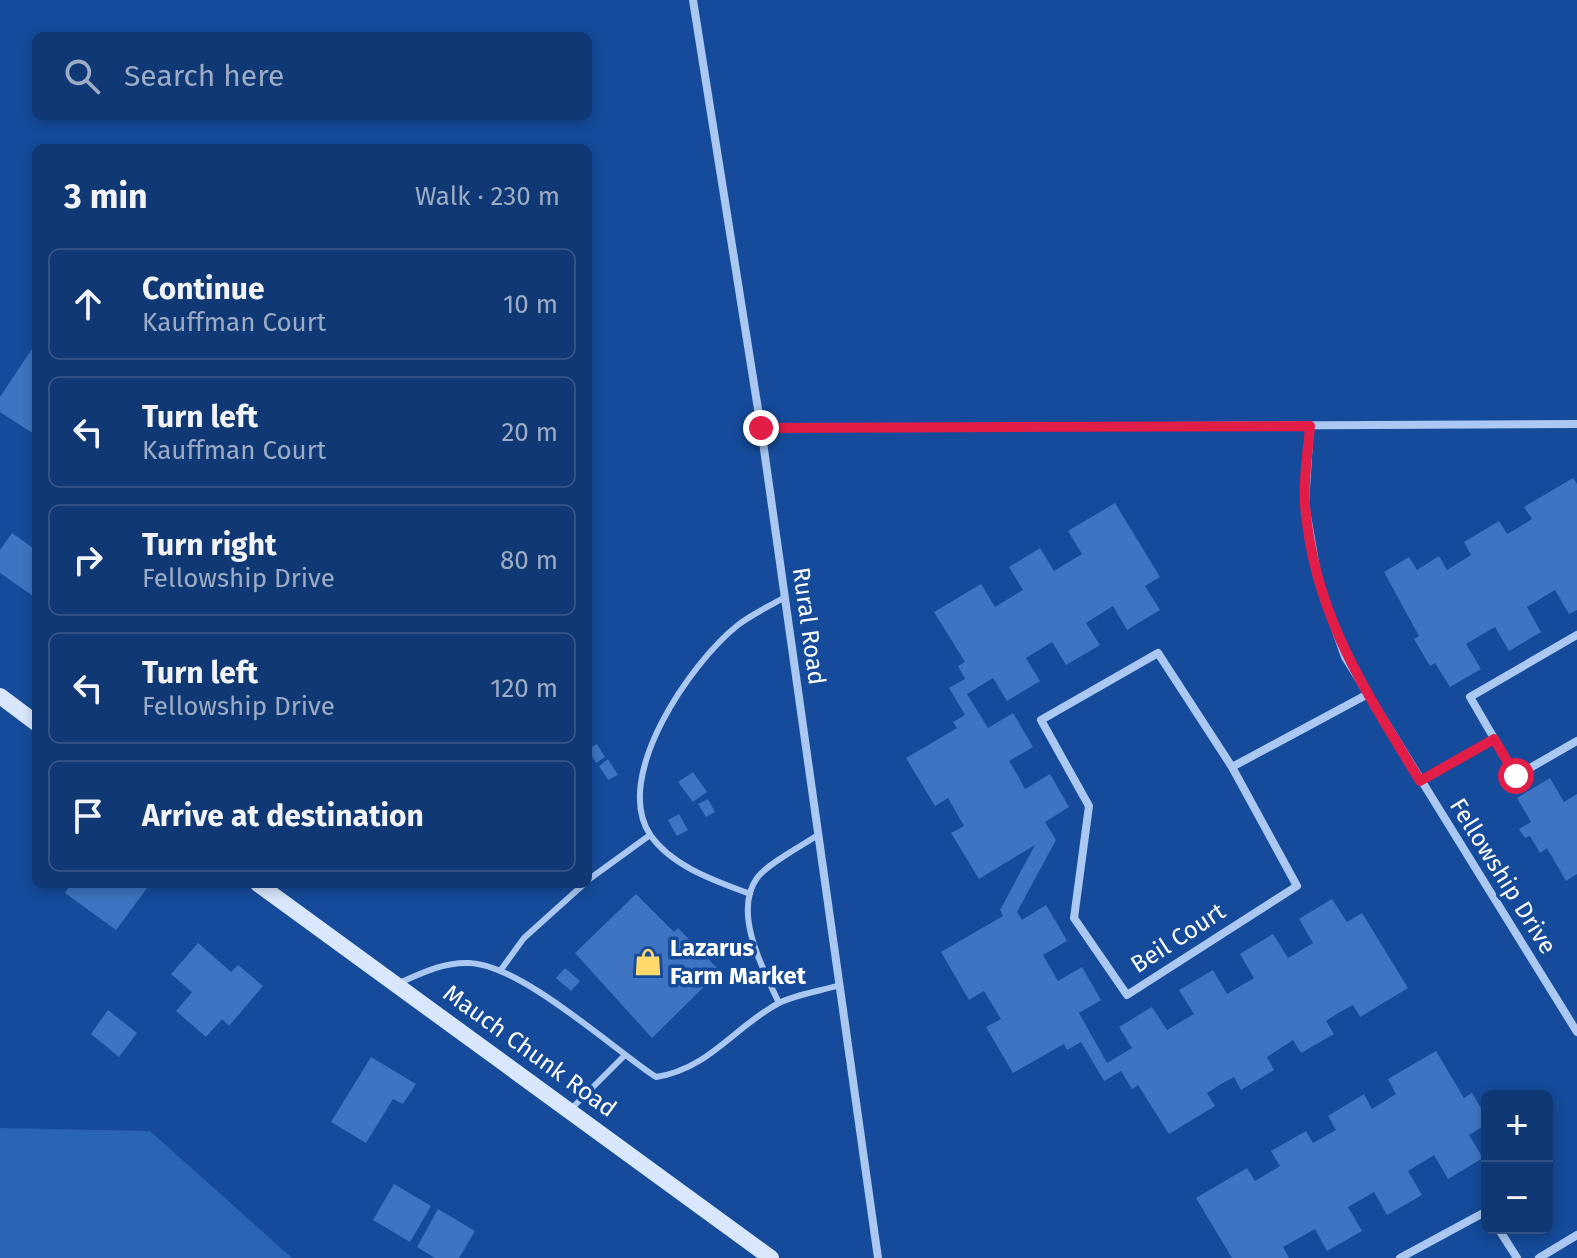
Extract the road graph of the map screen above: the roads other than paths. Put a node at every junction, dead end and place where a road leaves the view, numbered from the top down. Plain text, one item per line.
1 (693, 0) edge
2 (1577, 424) edge
3 (1310, 426) junction
4 (761, 428) junction
5 (785, 597) junction
6 (1577, 635) edge
7 (1368, 694) junction
8 (0, 696) edge
9 (32, 720) edge
10 (1494, 739) junction
11 (1577, 741) edge
12 (1232, 767) junction
13 (1420, 781) junction
14 (650, 835) junction
15 (818, 835) junction
16 (592, 878) edge
17 (264, 888) edge
18 (579, 888) edge
19 (750, 894) junction
20 (500, 971) junction
21 (397, 984) junction
22 (840, 985) junction
23 (779, 1003) junction
24 (1577, 1032) edge
25 (625, 1055) junction
26 (570, 1110) junction
27 (1481, 1214) edge
28 (1502, 1234) edge
29 (1577, 1235) edge
30 (771, 1258) edge
31 (878, 1258) edge
32 (1400, 1258) edge
33 (1517, 1258) edge
34 (1539, 1258) edge

1 - 4 street, Rural Road
2 - 3 street
3 - 4 street
3 - 7 street, Fellowship Drive
4 - 5 street, Rural Road
5 - 14 lane
5 - 15 street, Rural Road
6 - 10 street
7 - 12 street
7 - 13 street, Fellowship Drive
8 - 9 main road
10 - 11 street
10 - 13 street
12 - 12 street, Beil Court
13 - 24 street, Fellowship Drive
14 - 16 lane
14 - 19 lane
15 - 19 lane
15 - 22 street, Rural Road
17 - 21 main road, Mauch Chunk Road
18 - 20 lane
19 - 23 lane
20 - 21 lane
20 - 25 lane
21 - 26 main road, Mauch Chunk Road
22 - 23 lane
22 - 31 street, Rural Road
23 - 25 lane
25 - 26 lane
26 - 30 main road, Mauch Chunk Road
27 - 32 street
28 - 33 street
29 - 34 street

